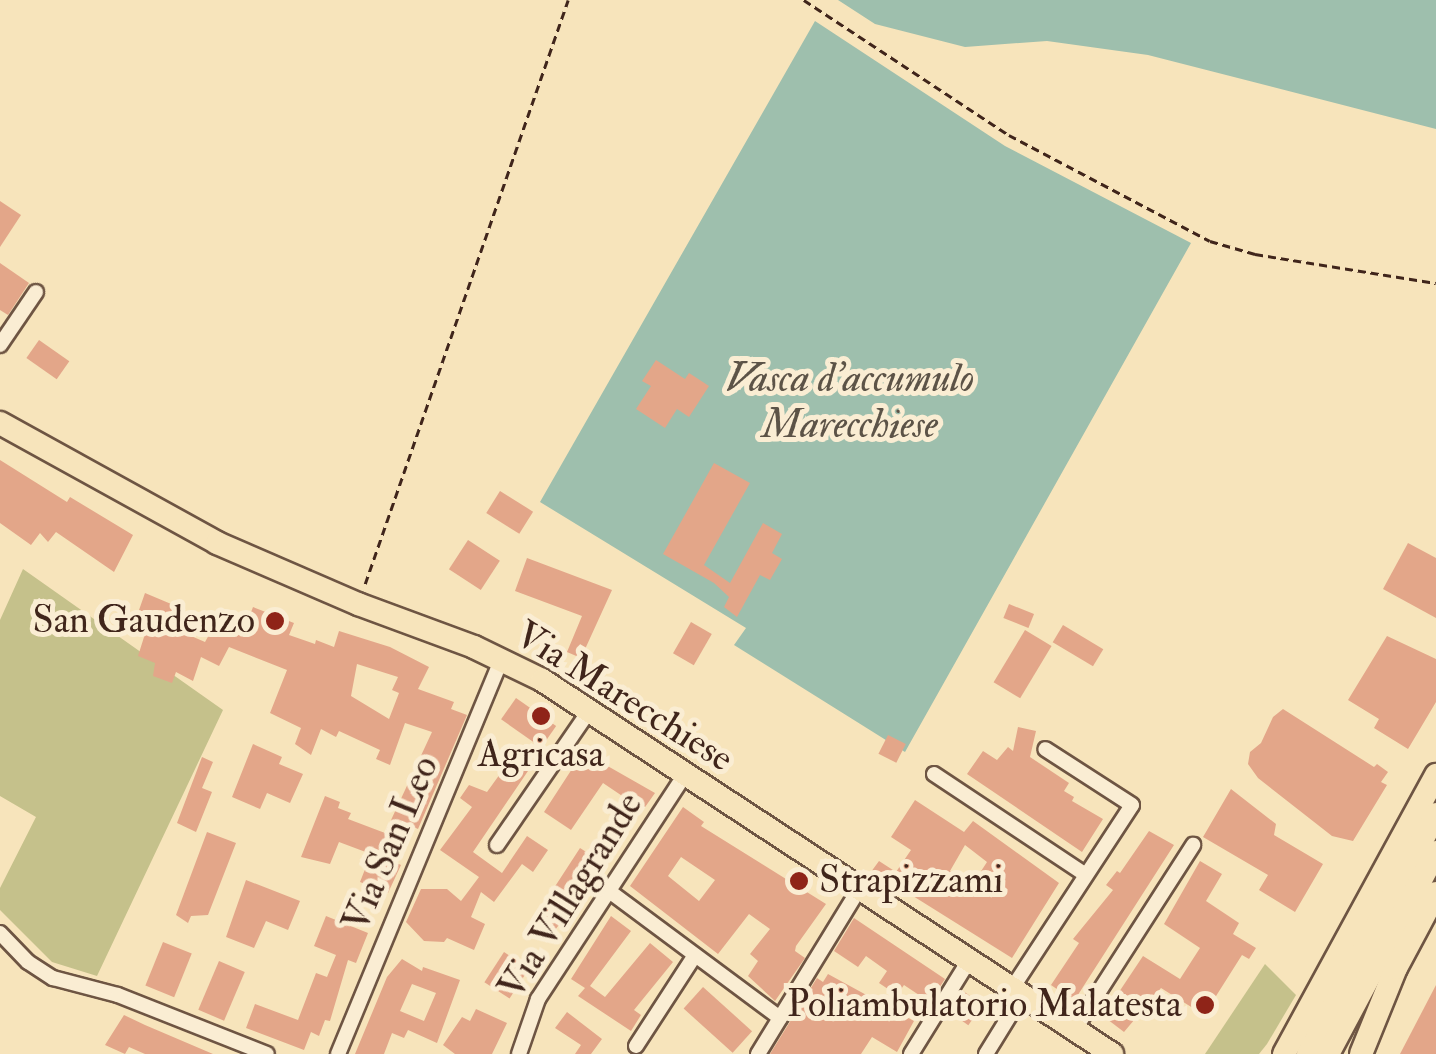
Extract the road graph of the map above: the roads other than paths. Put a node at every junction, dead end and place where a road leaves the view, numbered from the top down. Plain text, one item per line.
1 (36, 292) dead end
2 (0, 345) edge
3 (0, 409) edge
4 (8, 426) edge
5 (502, 659) junction
6 (589, 711) junction
7 (1045, 749) dead end
8 (685, 774) junction
9 (934, 774) dead end
10 (1436, 775) edge
11 (1433, 820) edge
12 (497, 845) dead end
13 (1194, 846) dead end
14 (1436, 852) edge
15 (1086, 875) junction
16 (858, 891) junction
17 (609, 892) junction
18 (1436, 893) edge
19 (1360, 916) junction
20 (0, 933) edge
21 (695, 955) junction
22 (970, 959) junction
23 (1018, 991) junction
24 (780, 1018) junction
25 (1093, 1041) edge
26 (636, 1046) dead end
27 (267, 1054) edge
28 (338, 1054) edge
29 (520, 1054) edge
30 (758, 1054) edge
31 (911, 1054) edge
32 (986, 1054) edge
33 (1124, 1054) edge
34 (1270, 1054) edge
35 (1284, 1054) edge
36 (1308, 1054) edge
37 (1328, 1054) edge
38 (1361, 1054) edge

1 - 2 street
3 - 4 main road, Via Marecchiese
4 - 5 main road, Via Marecchiese
5 - 6 main road, Via Marecchiese
5 - 28 street, Via San Leo
6 - 8 main road, Via Marecchiese
6 - 12 street
7 - 15 street
8 - 16 main road, Via Marecchiese
8 - 17 street, Via Villagrande
9 - 15 street
10 - 19 main road
11 - 36 main road
13 - 25 street
14 - 37 main road
15 - 23 street
16 - 22 main road, Via Marecchiese
16 - 24 street
17 - 21 street
17 - 29 street, Via Villagrande
18 - 38 main road
19 - 34 main road
19 - 35 main road
20 - 27 street
21 - 24 street
21 - 26 street
22 - 23 main road, Via Marecchiese
22 - 31 street
23 - 25 main road, Via Marecchiese
23 - 32 street
24 - 30 street
25 - 33 main road, Via Marecchiese

